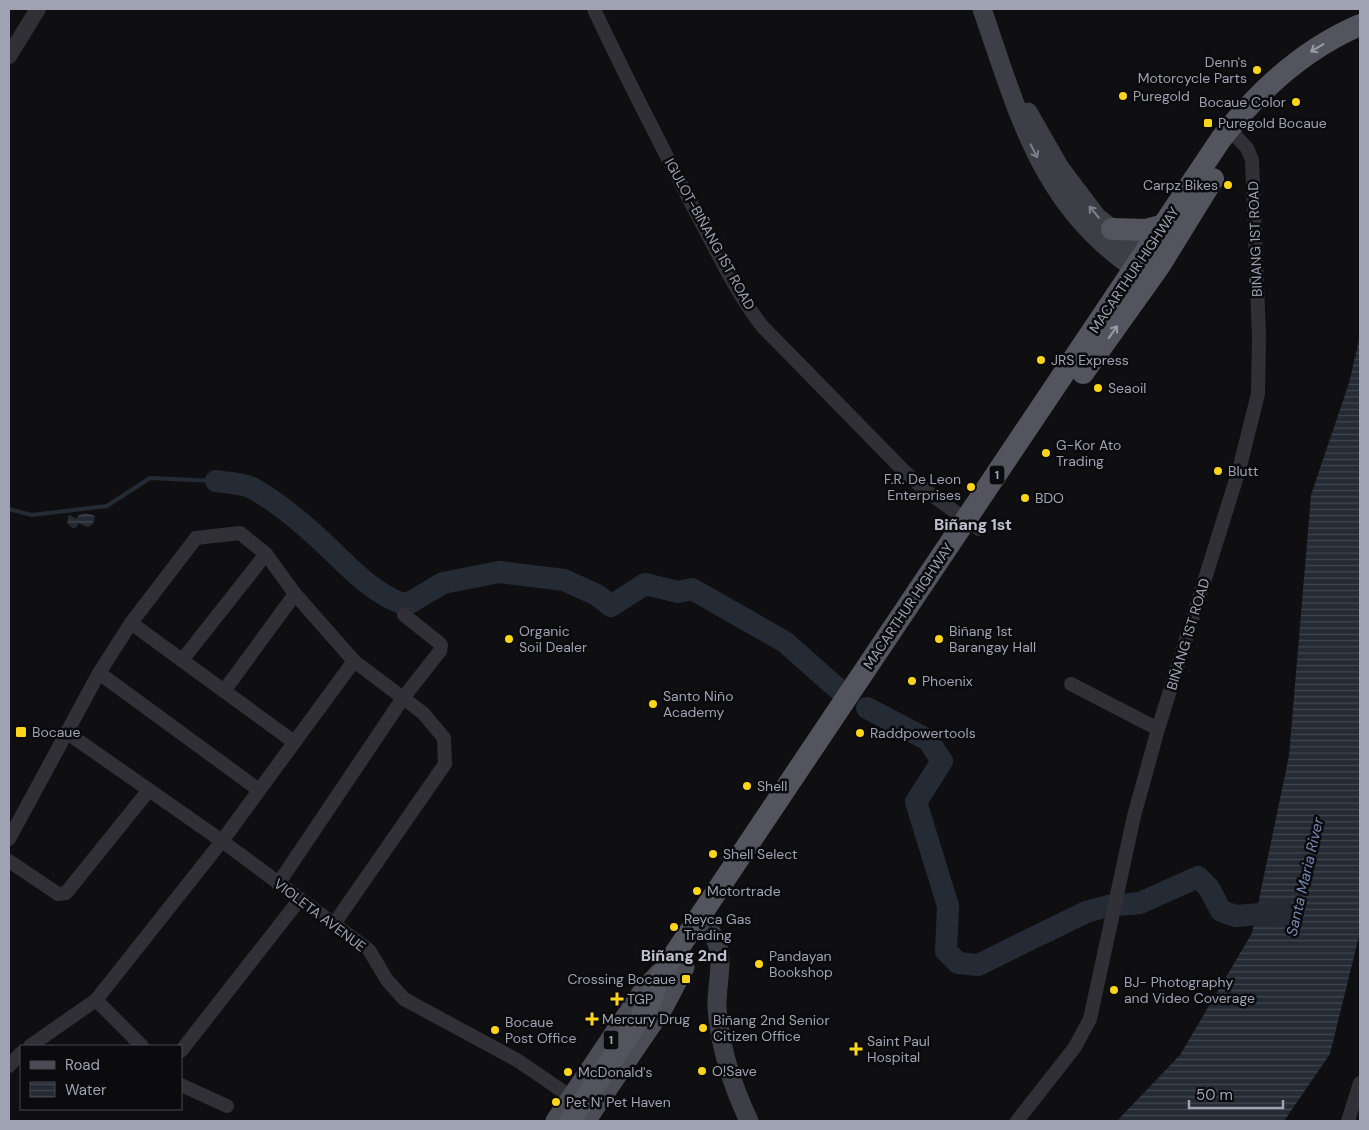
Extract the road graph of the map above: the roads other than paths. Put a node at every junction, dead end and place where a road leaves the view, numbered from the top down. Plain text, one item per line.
1 (38, 9) edge
2 (594, 9) edge
3 (982, 9) edge
4 (1360, 25) edge
5 (1360, 42) edge
6 (9, 56) edge
7 (1010, 89) junction
8 (1234, 134) junction
9 (1165, 225) junction
10 (1112, 229) junction
11 (1147, 267) junction
12 (973, 525) junction
13 (266, 554) junction
14 (295, 594) junction
15 (404, 615) dead end
16 (131, 623) junction
17 (183, 659) junction
18 (354, 661) junction
19 (100, 673) junction
20 (1072, 684) dead end
21 (224, 691) junction
22 (403, 698) junction
23 (1158, 729) junction
24 (66, 732) junction
25 (294, 742) junction
26 (149, 790) junction
27 (259, 790) junction
28 (9, 839) edge
29 (222, 841) junction
30 (9, 861) edge
31 (278, 884) junction
32 (300, 899) junction
33 (334, 924) junction
34 (703, 925) junction
35 (677, 964) junction
36 (96, 1000) junction
37 (31, 1045) edge
38 (141, 1045) edge
39 (182, 1050) edge
40 (20, 1053) edge
41 (9, 1066) edge
42 (1360, 1083) edge
43 (182, 1085) edge
44 (572, 1097) junction
45 (227, 1106) dead end
46 (556, 1121) edge
47 (570, 1121) edge
48 (585, 1121) edge
49 (749, 1121) edge
50 (1017, 1121) edge
51 (1348, 1121) edge

1 - 6 street
2 - 12 street, IGULOT-BIÑANG 1ST ROAD
3 - 7 main road
4 -> 8 highway, MACARTHUR HIGHWAY / 1
5 - 8 highway, MACARTHUR HIGHWAY / 1
10 -> 7 main road
7 -> 11 main road
8 - 9 highway, MACARTHUR HIGHWAY / 1
8 - 11 highway, MACARTHUR HIGHWAY / 1
8 - 23 street, BIÑANG 1ST ROAD
9 - 10 highway
9 - 11 highway, MACARTHUR HIGHWAY / 1
10 - 11 main road
11 - 12 highway, MACARTHUR HIGHWAY / 1
12 - 34 highway, MACARTHUR HIGHWAY / 1
13 - 14 street
13 - 16 street
13 - 17 street
14 - 18 street
14 - 21 street
15 - 22 street
16 - 17 street
16 - 19 street
17 - 21 street
18 - 22 street
18 - 25 street
19 - 24 street
19 - 27 street
20 - 23 street
21 - 25 street
22 - 31 street
22 - 33 street
23 - 50 street, BIÑANG 1ST ROAD
24 - 26 street, VIOLETA AVENUE
24 - 28 street
25 - 27 street
26 - 29 street, VIOLETA AVENUE
26 - 30 street
27 - 29 street
29 - 31 street, VIOLETA AVENUE
29 - 36 street
31 - 32 street, VIOLETA AVENUE
32 - 33 street, VIOLETA AVENUE
32 - 39 street
33 - 44 street, VIOLETA AVENUE
34 - 35 highway, MACARTHUR HIGHWAY / 1
34 - 49 main road
35 - 44 main road, MACARTHUR HIGHWAY / 1
35 - 47 highway, 1, bridge
35 - 48 main road, MACARTHUR HIGHWAY / 1
36 - 37 street
36 - 38 street
40 - 41 street
42 - 51 street
43 - 45 street
44 - 46 main road, MACARTHUR HIGHWAY / 1

